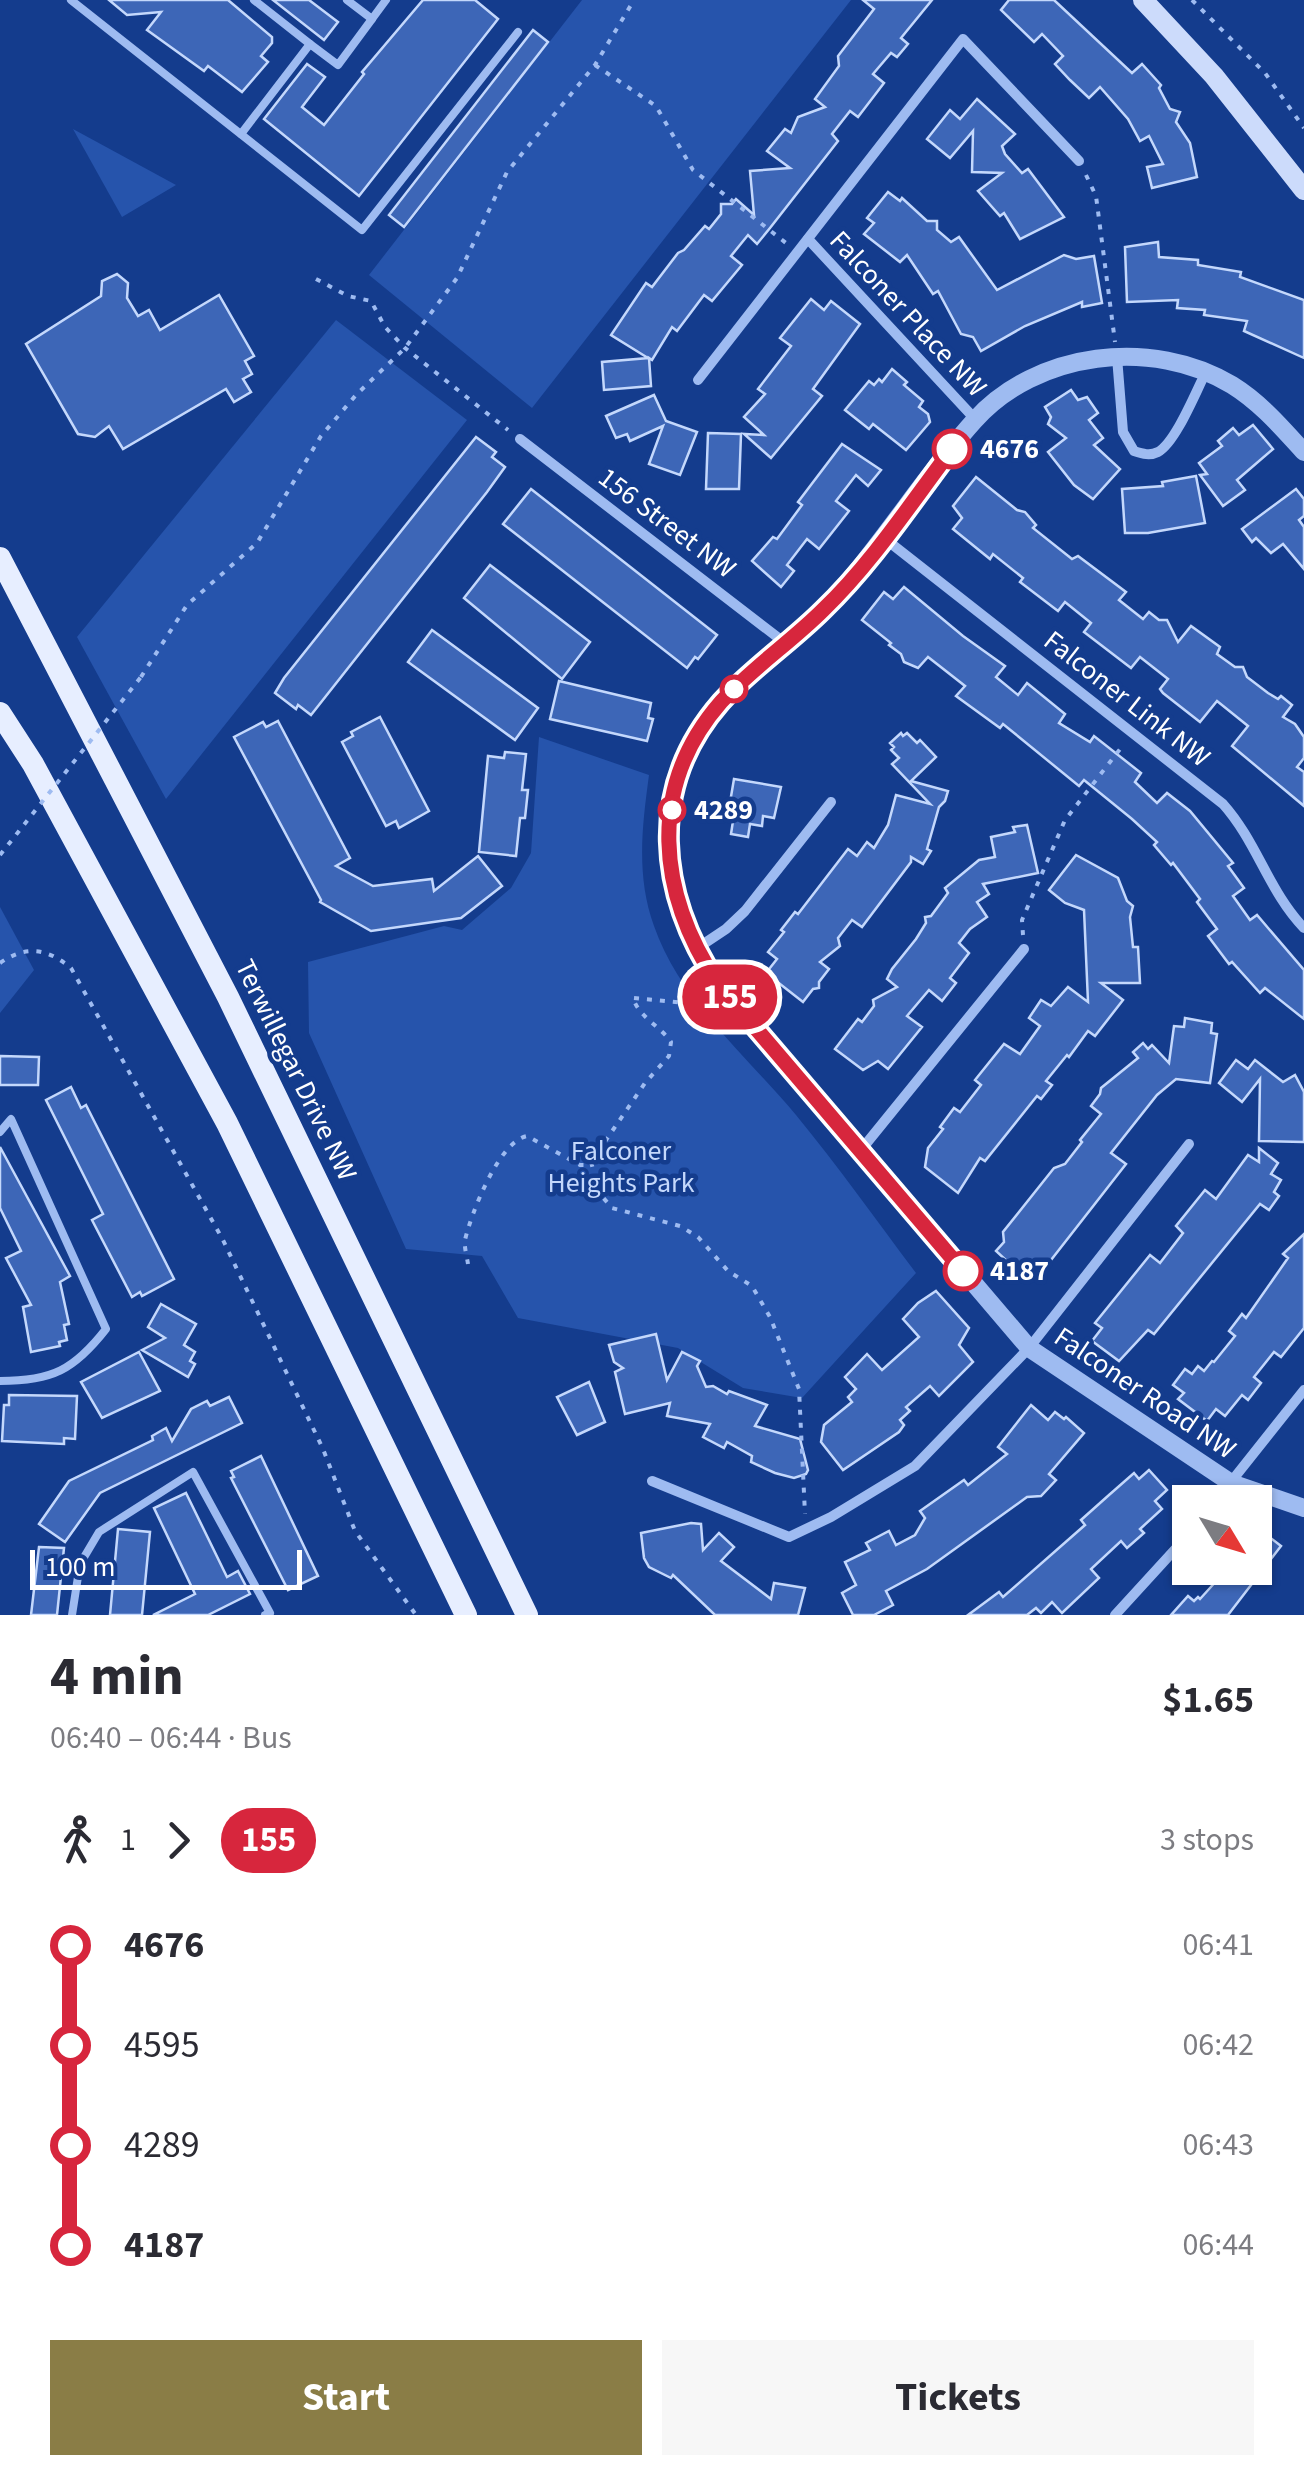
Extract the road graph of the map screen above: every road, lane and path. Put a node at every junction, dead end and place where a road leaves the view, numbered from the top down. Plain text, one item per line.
1 (70, 0) edge
2 (254, 0) edge
3 (347, 0) edge
4 (386, 0) edge
5 (634, 0) edge
6 (1144, 0) edge
7 (1192, 0) edge
8 (372, 20) junction
9 (518, 32) dead end
10 (310, 44) junction
11 (595, 65) junction
12 (1304, 128) edge
13 (241, 134) junction
14 (1079, 161) joint
15 (1304, 190) edge
16 (808, 239) junction
17 (798, 252) junction
18 (316, 279) dead end
19 (405, 348) junction
20 (1117, 356) junction
21 (1206, 372) junction
22 (698, 380) dead end
23 (976, 419) junction
24 (520, 439) joint
25 (1304, 452) edge
26 (884, 538) junction
27 (0, 558) edge
28 (786, 643) junction
29 (0, 713) edge
30 (1134, 732) junction
31 (832, 802) dead end
32 (0, 855) edge
33 (1304, 928) edge
34 (1024, 949) joint
35 (696, 950) junction
36 (0, 963) edge
37 (718, 984) junction
38 (0, 1132) edge
39 (1189, 1144) dead end
40 (862, 1150) junction
41 (591, 1162) junction
42 (468, 1264) dead end
43 (1029, 1348) junction
44 (0, 1381) edge
45 (1304, 1390) edge
46 (652, 1481) dead end
47 (1230, 1483) junction
48 (1304, 1508) edge
49 (806, 1529) junction
50 (1172, 1553) edge
51 (72, 1615) edge
52 (265, 1615) edge
53 (416, 1615) edge
54 (466, 1615) edge
55 (527, 1615) edge
56 (1116, 1615) edge

1 - 13 lane
2 - 10 lane
3 - 8 lane
4 - 8 lane
5 - 11 path
6 - 15 main road
7 - 12 path
8 - 10 lane
9 - 13 lane
10 - 13 lane
11 - 17 path
11 - 19 path
14 - 16 street, Falconer Place NW
14 - 20 path
16 - 17 street, Falconer Place NW
16 - 23 street, Falconer Place NW
17 - 22 street, Falconer Place NW
18 - 19 path
19 - 24 path
19 - 32 path, bridge
20 - 21 street, Falconer Road NW
20 - 21 street
20 - 23 street, Falconer Road NW
21 - 25 street, Falconer Road NW
23 - 26 street, Falconer Road NW
24 - 28 street, 156 Street NW
26 - 28 street, Falconer Road NW
26 - 30 street, Falconer Link NW
27 - 55 main road, Terwillegar Drive NW
28 - 35 street, Falconer Road NW
29 - 54 main road
30 - 33 street, Falconer Link NW
30 - 34 path
31 - 35 street
34 - 40 street
35 - 37 street, Falconer Road NW
36 - 53 path
37 - 40 street, Falconer Road NW
37 - 41 path
38 - 44 lane
39 - 43 street, Falconer Road NW
40 - 43 street, Falconer Road NW
41 - 42 path
41 - 49 path
43 - 47 street, Falconer Road NW
43 - 49 street
45 - 47 street, Falconer Road NW
46 - 49 street
47 - 48 street, Falconer Road NW
50 - 56 street
51 - 52 lane

